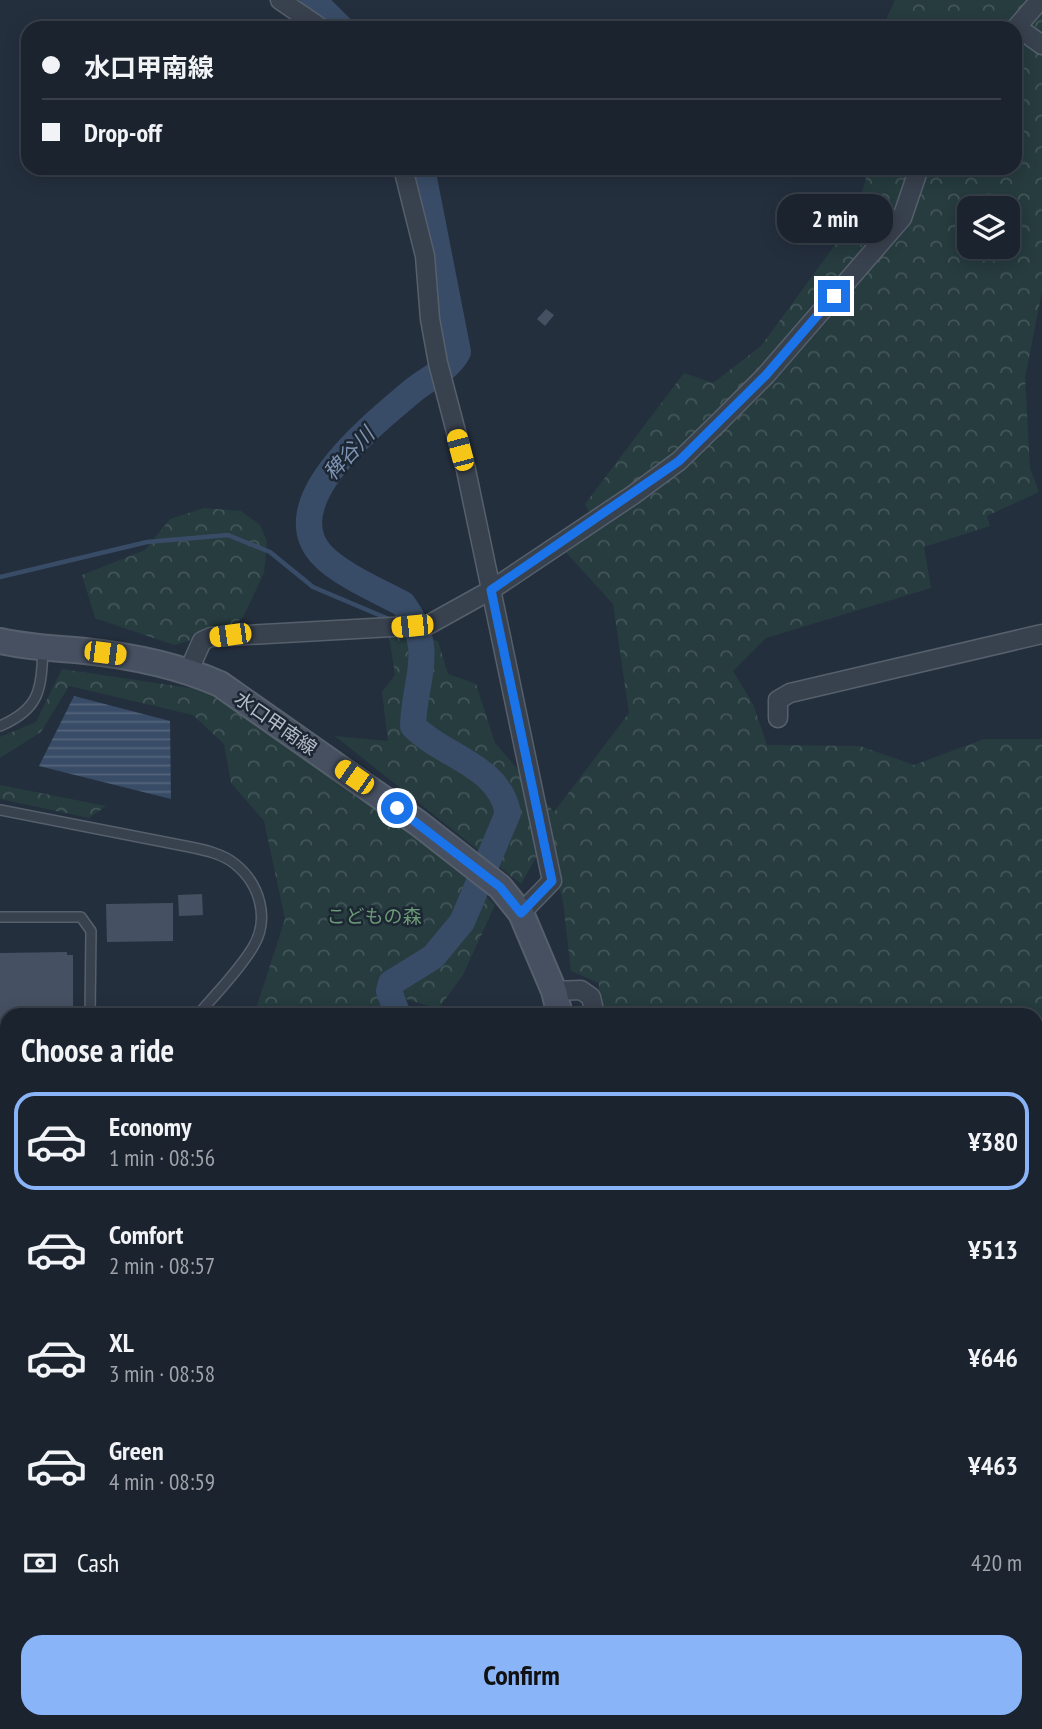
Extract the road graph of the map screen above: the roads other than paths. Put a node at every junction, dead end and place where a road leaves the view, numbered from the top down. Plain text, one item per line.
1 (280, 0) edge
2 (1040, 0) edge
3 (311, 21) edge
4 (1022, 21) edge
5 (1022, 32) edge
6 (1042, 45) edge
7 (405, 175) edge
8 (917, 175) edge
9 (491, 590) junction
10 (1042, 634) edge
11 (0, 641) edge
12 (43, 650) junction
13 (189, 670) junction
14 (778, 718) dead end
15 (0, 726) edge
16 (0, 810) edge
17 (521, 913) junction
18 (0, 917) edge
19 (554, 991) junction
20 (90, 1008) edge
21 (204, 1008) edge
22 (558, 1008) edge
23 (593, 1008) edge

1 - 3 street
2 - 4 street
5 - 6 street
7 - 9 street
8 - 9 street
9 - 13 street
9 - 17 street
10 - 14 street
11 - 12 main road, 水口甲南線
12 - 13 main road, 水口甲南線
12 - 15 lane
13 - 17 main road, 水口甲南線
16 - 21 lane
17 - 19 main road, 水口甲南線
18 - 20 lane
19 - 22 main road, 水口甲南線
19 - 23 street

